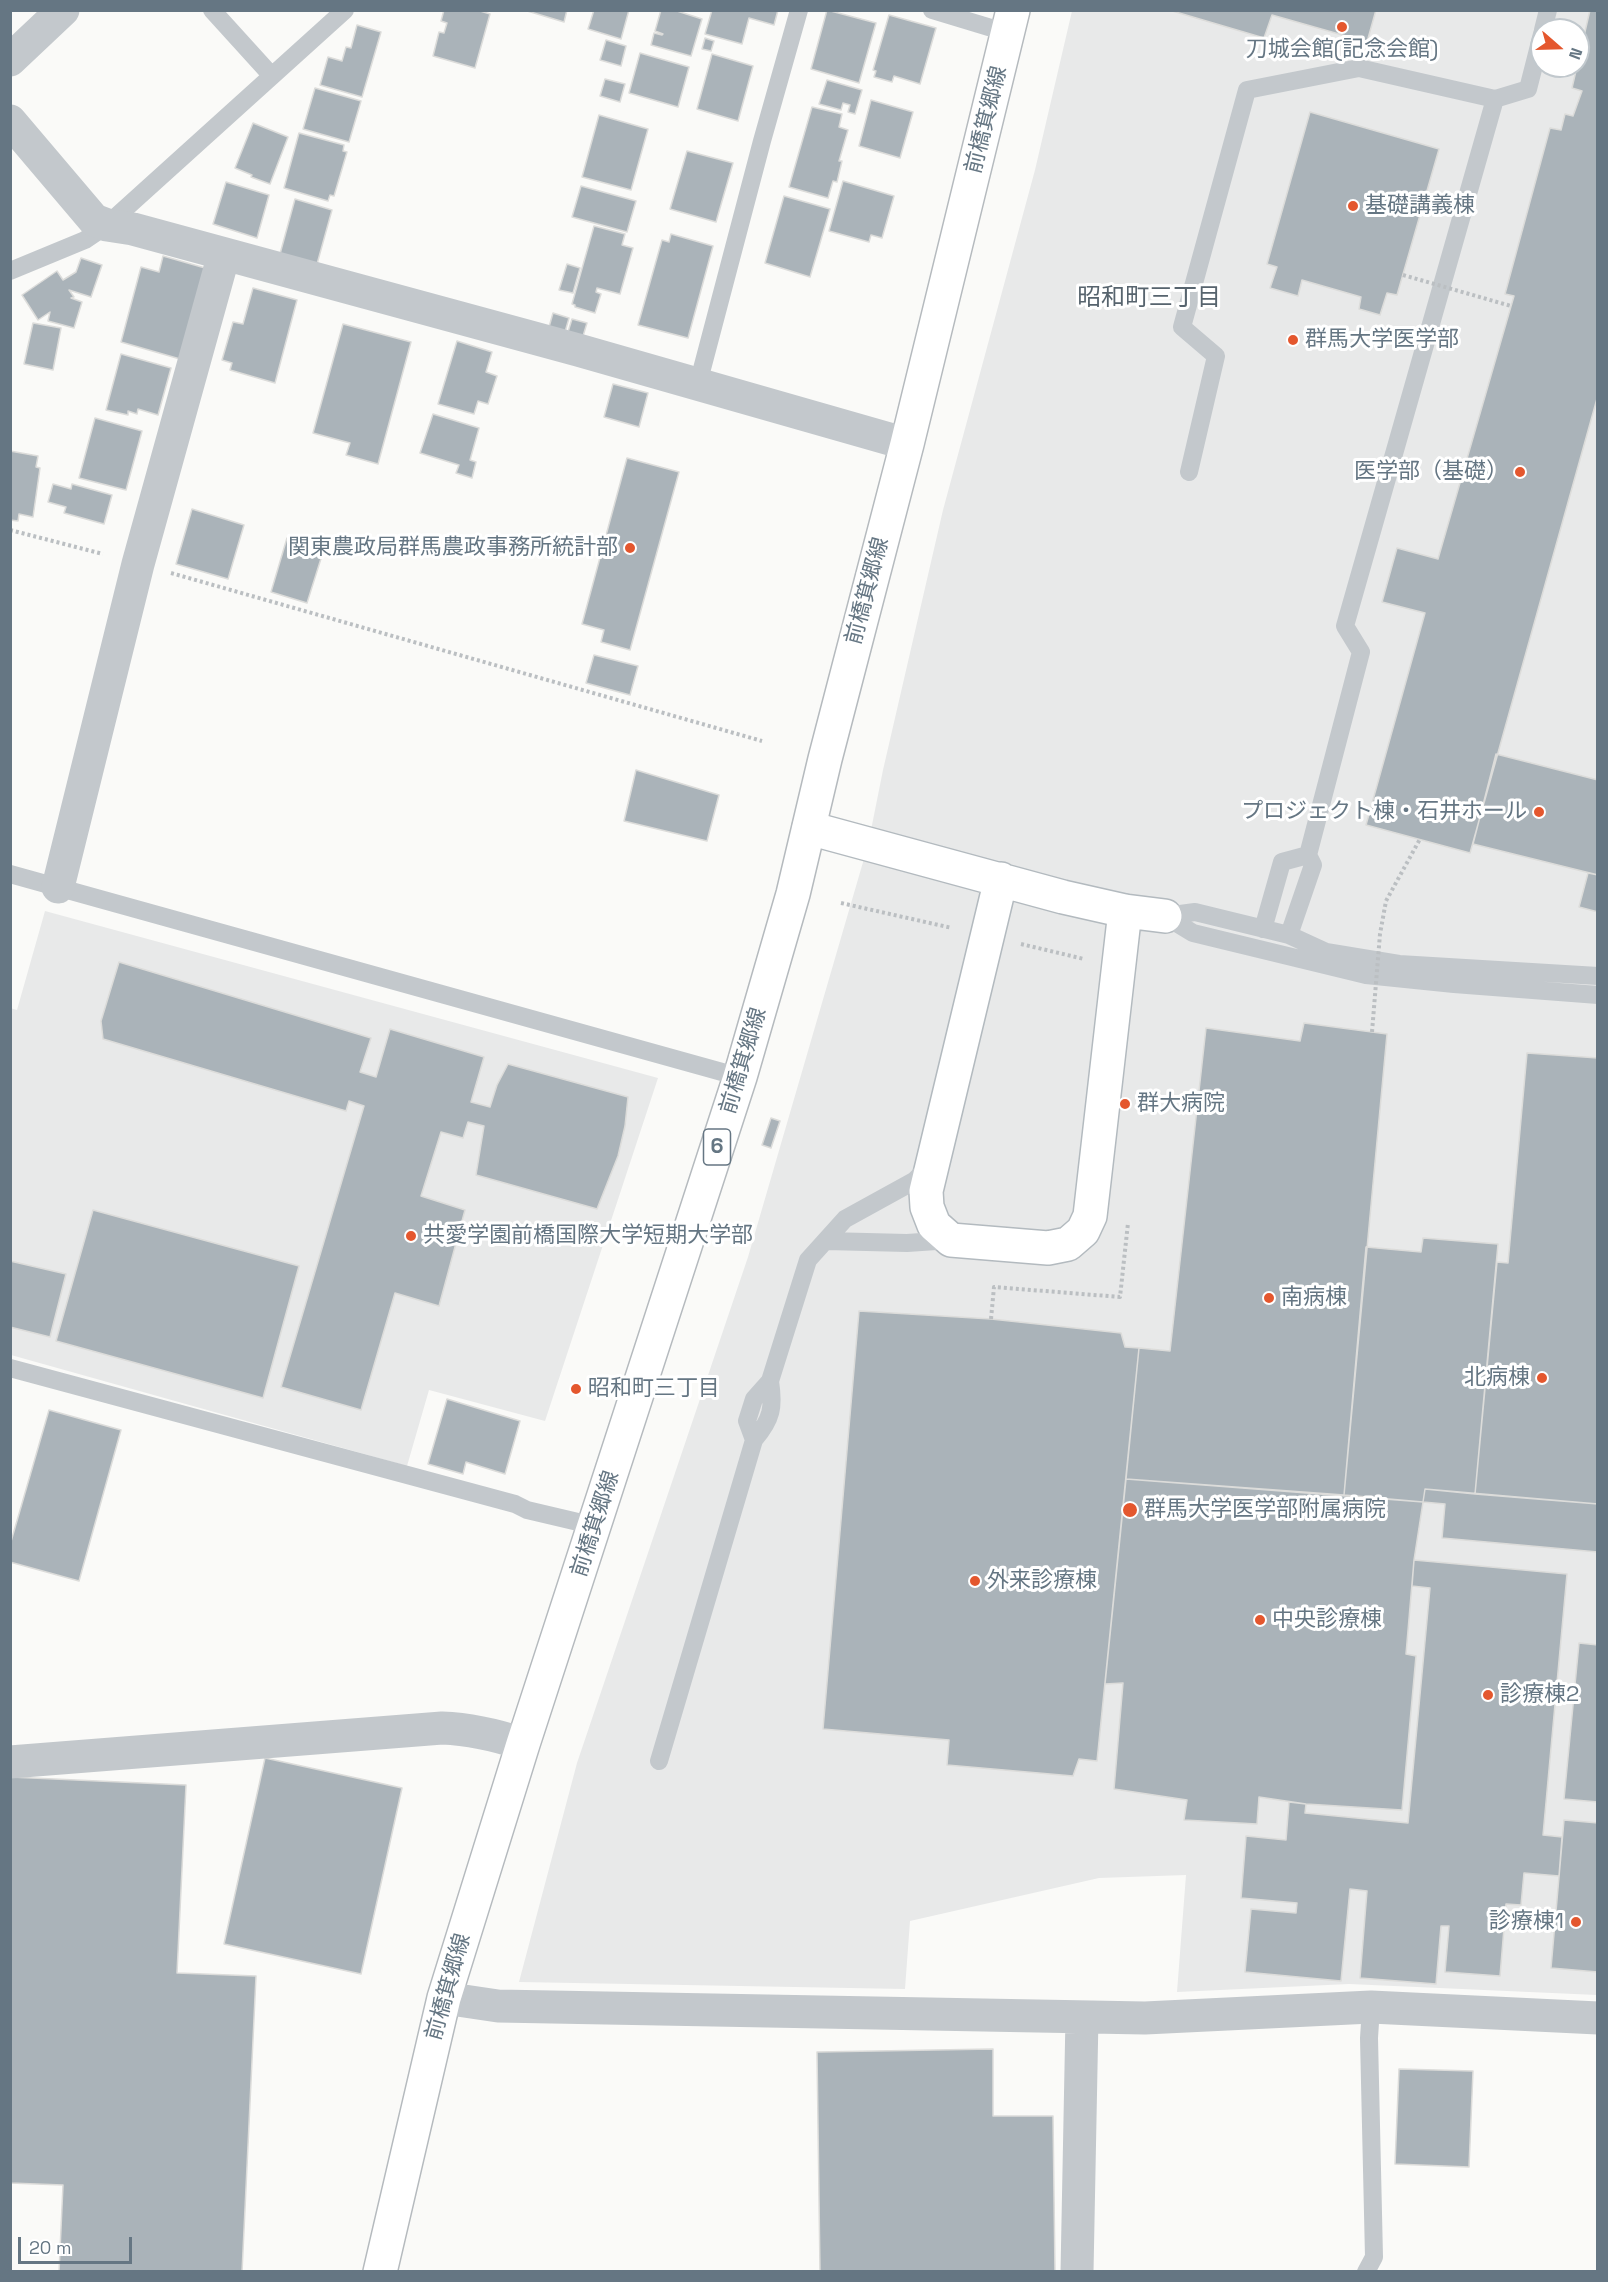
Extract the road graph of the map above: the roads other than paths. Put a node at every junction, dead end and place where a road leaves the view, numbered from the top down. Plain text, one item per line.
1 (63, 10) edge
2 (212, 10) edge
3 (345, 10) edge
4 (800, 10) edge
5 (932, 10) edge
6 (1011, 22) edge
7 (10, 60) edge
8 (271, 75) junction
9 (1531, 78) edge
10 (1495, 99) junction
11 (10, 121) edge
12 (107, 225) junction
13 (225, 254) junction
14 (10, 271) edge
15 (698, 384) junction
16 (907, 444) junction
17 (1189, 472) dead end
18 (809, 828) junction
19 (1308, 855) junction
20 (10, 874) edge
21 (1001, 879) junction
22 (58, 886) junction
23 (1125, 911) junction
24 (1165, 916) junction
25 (1263, 929) junction
26 (1289, 935) junction
27 (1598, 976) edge
28 (1598, 996) edge
29 (740, 1077) junction
30 (931, 1164) junction
31 (951, 1240) junction
32 (826, 1242) junction
33 (10, 1368) edge
34 (595, 1526) junction
35 (523, 1743) junction
36 (659, 1761) dead end
37 (10, 1762) edge
38 (444, 1998) junction
39 (1371, 2007) junction
40 (1082, 2017) junction
41 (1598, 2018) edge
42 (380, 2271) edge
43 (1077, 2271) edge
44 (1366, 2271) edge

1 - 7 street
2 - 8 lane
3 - 8 lane
4 - 15 lane
5 - 6 lane
6 - 16 main road, 前橋箕郷線 / 6
8 - 12 lane
9 - 10 lane
10 - 17 lane
10 - 19 lane
11 - 12 street
12 - 13 street
12 - 14 lane
13 - 15 street
13 - 22 street
15 - 16 street
16 - 18 main road, 前橋箕郷線 / 6
18 - 21 main road
18 - 29 main road, 前橋箕郷線 / 6
19 - 25 lane
19 - 26 lane
20 - 22 lane
21 - 23 main road
21 - 30 main road
22 - 29 lane
23 - 24 main road
23 - 31 main road
24 - 25 lane
24 - 28 lane
25 - 26 lane
26 - 27 lane
29 - 34 main road, 前橋箕郷線 / 6
30 - 31 main road
30 - 32 lane
31 - 32 lane
32 - 36 lane
33 - 34 lane
34 - 35 main road, 前橋箕郷線 / 6
35 - 37 street
35 - 38 main road, 前橋箕郷線 / 6
38 - 40 street
38 - 42 main road, 前橋箕郷線 / 6
39 - 40 street
39 - 41 street
39 - 44 lane
40 - 43 street

